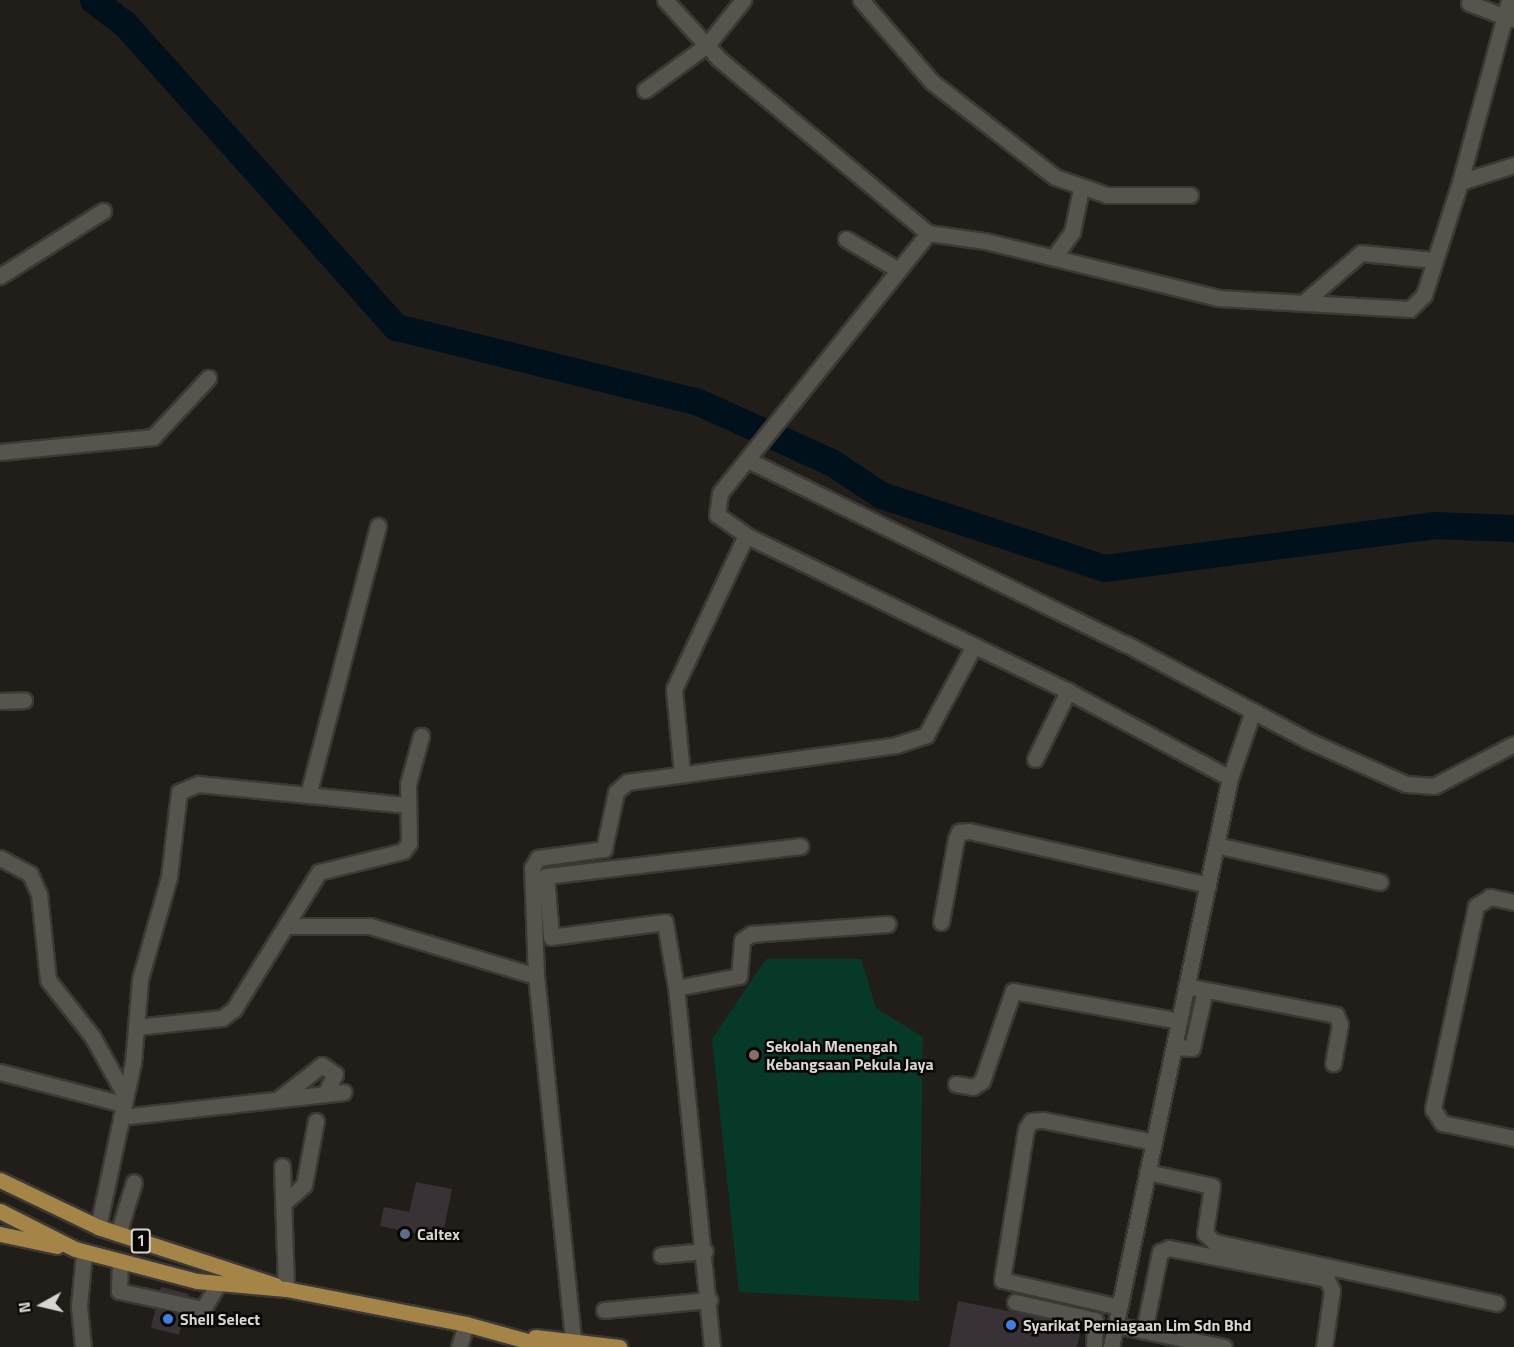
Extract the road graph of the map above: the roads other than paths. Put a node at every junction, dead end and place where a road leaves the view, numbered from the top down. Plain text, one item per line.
1 (665, 0) edge
2 (743, 0) edge
3 (861, 0) edge
4 (1509, 0) edge
5 (1469, 3) dead end
6 (1508, 19) edge
7 (708, 45) junction
8 (645, 90) dead end
9 (1514, 165) edge
10 (1460, 182) junction
11 (1081, 189) junction
12 (1190, 195) dead end
13 (103, 211) dead end
14 (928, 233) junction
15 (846, 239) dead end
16 (1054, 257) junction
17 (1434, 260) junction
18 (895, 268) junction
19 (0, 276) edge
20 (1304, 303) junction
21 (208, 378) dead end
22 (0, 449) edge
23 (748, 460) junction
24 (378, 526) dead end
25 (746, 535) junction
26 (974, 646) junction
27 (1068, 691) junction
28 (24, 700) dead end
29 (0, 701) edge
30 (1253, 711) junction
31 (421, 736) dead end
32 (1514, 744) edge
33 (1035, 759) dead end
34 (682, 774) junction
35 (1230, 778) junction
36 (308, 795) junction
37 (407, 805) junction
38 (1216, 845) junction
39 (800, 846) dead end
40 (0, 858) edge
41 (1380, 882) dead end
42 (1208, 885) junction
43 (1514, 902) edge
44 (942, 922) dead end
45 (888, 924) dead end
46 (287, 926) junction
47 (536, 976) junction
48 (1186, 986) junction
49 (676, 988) junction
50 (1205, 990) junction
51 (1179, 1021) junction
52 (136, 1027) junction
53 (1174, 1047) junction
54 (1333, 1063) dead end
55 (0, 1072) edge
56 (956, 1084) dead end
57 (344, 1092) dead end
58 (325, 1094) junction
59 (280, 1098) junction
60 (123, 1105) junction
61 (316, 1121) dead end
62 (1514, 1138) edge
63 (1154, 1142) junction
64 (282, 1166) dead end
65 (1148, 1172) junction
66 (0, 1180) edge
67 (134, 1182) dead end
68 (284, 1203) junction
69 (0, 1211) edge
70 (98, 1227) junction
71 (0, 1234) edge
72 (118, 1234) junction
73 (79, 1251) junction
74 (705, 1251) junction
75 (661, 1255) dead end
76 (120, 1261) junction
77 (218, 1284) junction
78 (286, 1289) junction
79 (710, 1300) junction
80 (1015, 1302) dead end
81 (1497, 1303) dead end
82 (1119, 1307) junction
83 (604, 1310) dead end
84 (466, 1324) junction
85 (1115, 1325) junction
86 (1144, 1331) junction
87 (514, 1335) junction
88 (573, 1339) junction
89 (83, 1347) edge
90 (459, 1347) edge
91 (549, 1347) edge
92 (619, 1347) edge
93 (712, 1347) edge
94 (1094, 1347) edge
95 (1110, 1347) edge
96 (1224, 1347) edge
97 (1324, 1347) edge

1 - 7 street
2 - 7 street
3 - 11 street
4 - 6 street
5 - 6 street
6 - 10 street
7 - 8 street
7 - 14 street
9 - 10 street
10 - 17 street
11 - 12 street
11 - 16 street
13 - 19 street
14 - 16 street
14 - 18 street
15 - 18 street
16 - 20 street
17 - 20 street
17 - 20 street
18 - 23 street
21 - 22 street
23 - 25 street
23 - 30 street
24 - 36 street
25 - 26 street
25 - 34 street
26 - 27 street
26 - 34 street
27 - 33 street
27 - 35 street
28 - 29 street
30 - 32 street
30 - 35 street
31 - 37 street
34 - 47 street
35 - 38 street
36 - 37 street
36 - 52 street
37 - 46 street
38 - 41 street
38 - 42 street
39 - 49 street
40 - 60 street
42 - 44 street
42 - 48 street
43 - 62 street
45 - 49 street
46 - 47 street
46 - 52 street
47 - 88 street
48 - 50 street
48 - 51 street
49 - 74 street
50 - 53 street
50 - 54 street
51 - 53 street
51 - 56 street
52 - 60 street
53 - 63 street
55 - 60 street
57 - 58 street
58 - 59 street
58 - 59 street
59 - 60 street
60 - 70 street
61 - 68 street
63 - 65 street
63 - 82 street
64 - 68 street
65 - 81 street
65 - 82 street
66 - 70 main road, 1
67 - 72 street
68 - 78 street
69 - 73 main road, 1
70 - 72 main road, 1
71 - 73 main road
72 - 78 main road, 1
73 - 76 main road, 1
73 - 89 street
74 - 75 street
74 - 79 street
76 - 77 main road, 1
76 - 77 street
77 - 78 main road, 1
78 - 84 main road, 1
79 - 83 street
79 - 93 street
80 - 94 street
82 - 85 street
84 - 87 main road, 1
84 - 90 street
85 - 86 street
85 - 95 street
86 - 96 street
86 - 97 street
87 - 88 main road, 1
87 - 91 main road, 1
88 - 92 main road, 1

